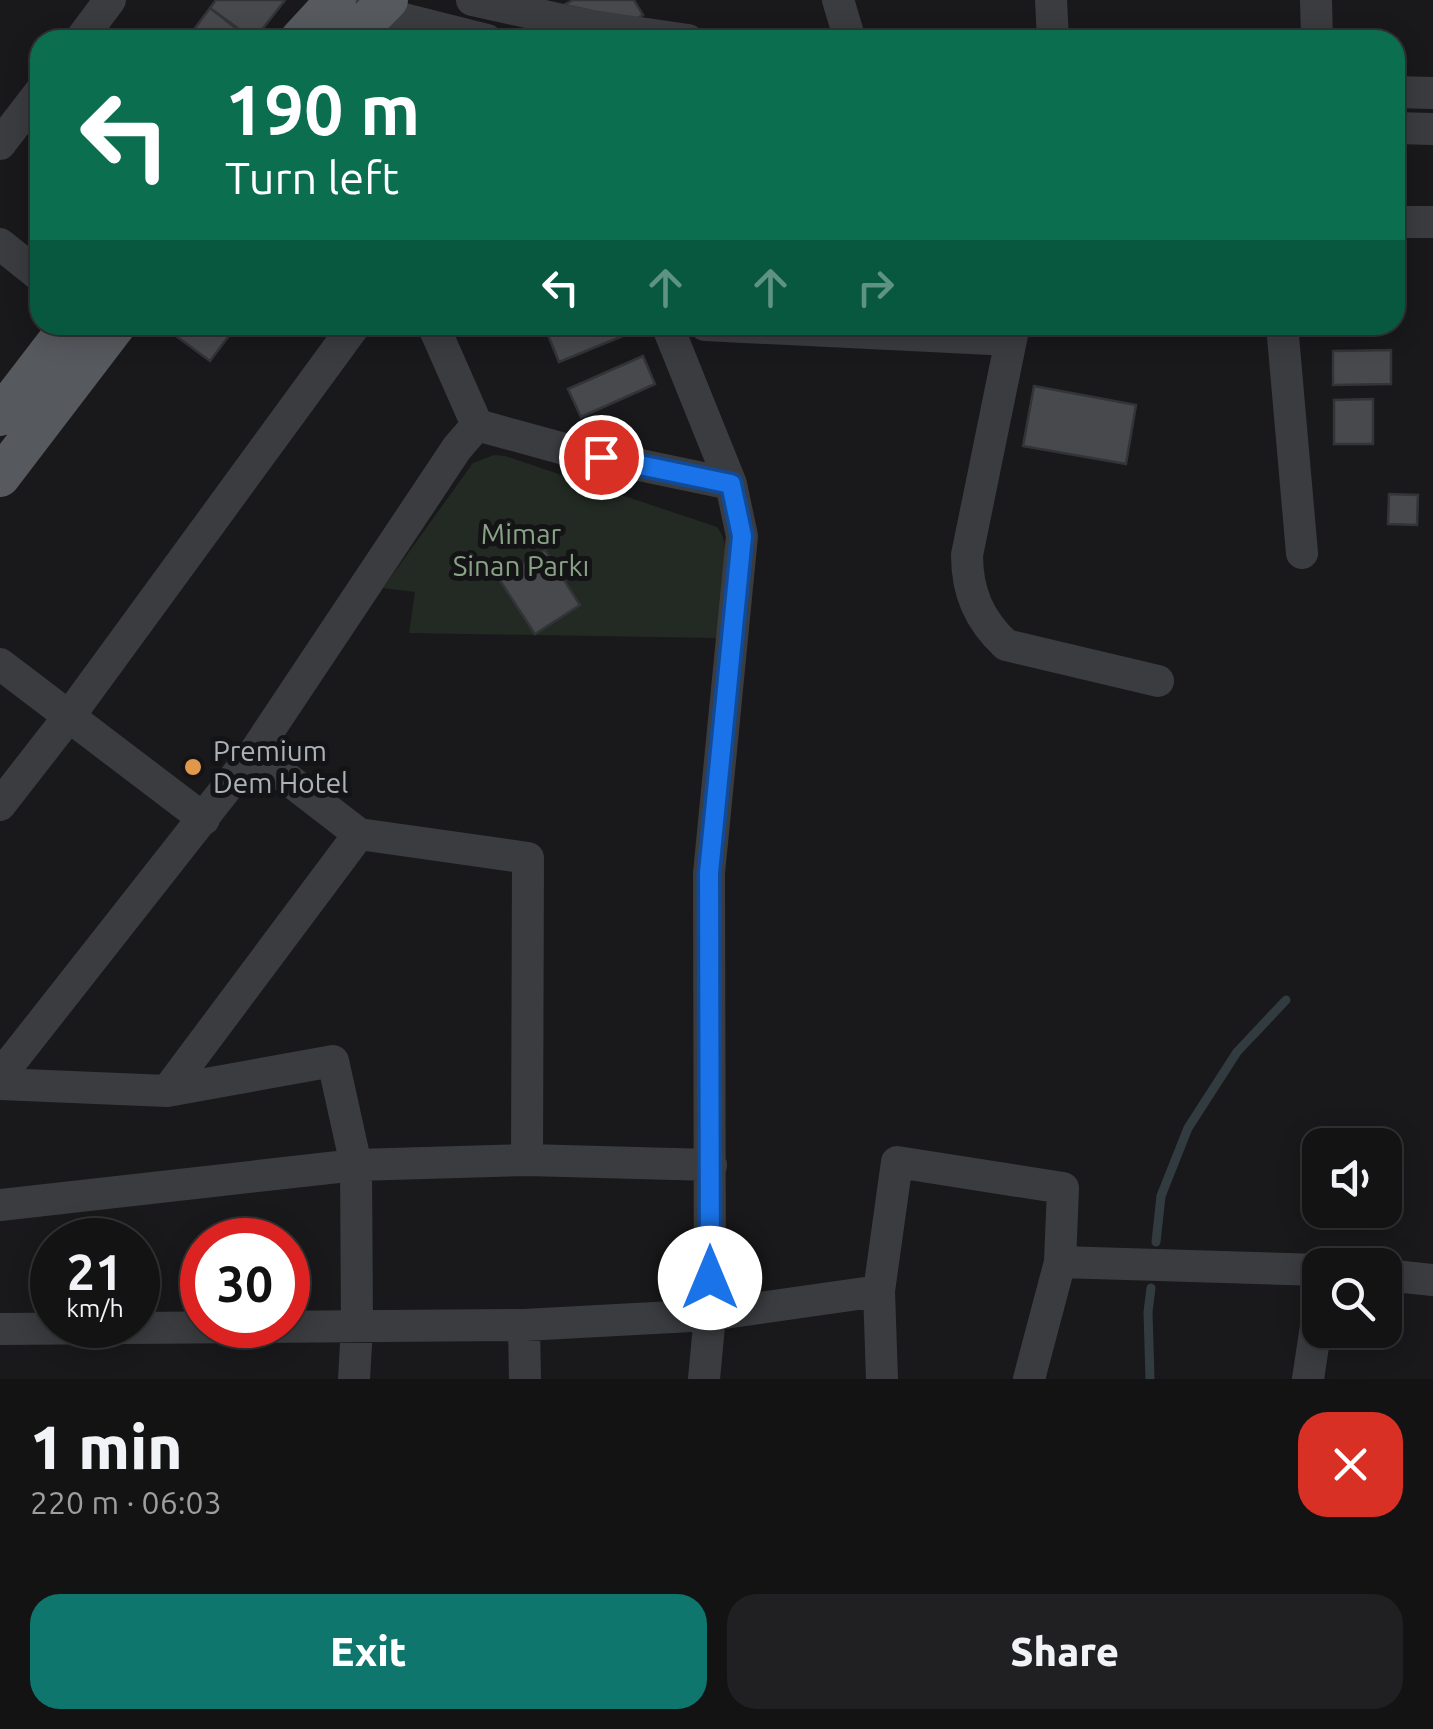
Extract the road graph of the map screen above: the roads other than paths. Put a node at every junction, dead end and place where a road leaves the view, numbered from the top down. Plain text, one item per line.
1 (110, 0) edge
2 (336, 0) edge
3 (472, 0) edge
4 (838, 0) edge
5 (1051, 0) edge
6 (1316, 0) edge
7 (366, 13) edge
8 (88, 30) edge
9 (308, 30) edge
10 (442, 30) edge
11 (619, 30) edge
12 (847, 30) edge
13 (1052, 30) edge
14 (1317, 30) edge
15 (1405, 92) edge
16 (1433, 93) edge
17 (30, 105) edge
18 (1405, 128) edge
19 (1433, 129) edge
20 (0, 144) edge
21 (1405, 222) edge
22 (1433, 222) edge
23 (0, 244) edge
24 (30, 268) edge
25 (62, 335) edge
26 (108, 335) edge
27 (348, 335) edge
28 (437, 335) edge
29 (671, 335) edge
30 (1012, 335) edge
31 (1283, 335) edge
32 (0, 416) edge
33 (477, 425) junction
34 (0, 477) edge
35 (731, 484) junction
36 (1302, 553) dead end
37 (0, 664) edge
38 (1158, 681) dead end
39 (70, 715) junction
40 (254, 753) junction
41 (0, 805) edge
42 (204, 819) junction
43 (360, 834) junction
44 (0, 1076) edge
45 (0, 1084) edge
46 (167, 1091) junction
47 (528, 1160) junction
48 (356, 1164) junction
49 (711, 1165) junction
50 (0, 1205) edge
51 (1060, 1262) junction
52 (1302, 1269) edge
53 (1402, 1277) edge
54 (1433, 1280) edge
55 (879, 1291) junction
56 (710, 1315) junction
57 (524, 1325) junction
58 (357, 1328) junction
59 (0, 1330) edge
60 (1313, 1348) edge
61 (354, 1379) edge
62 (525, 1379) edge
63 (704, 1379) edge
64 (882, 1379) edge
65 (1029, 1379) edge
66 (1308, 1379) edge

1 - 8 street
2 - 9 main road
3 - 11 street
4 - 12 street
5 - 13 street
6 - 14 street
7 - 10 street
15 - 16 street
17 - 20 street
18 - 19 street
21 - 22 street
23 - 24 street
25 - 32 main road
26 - 34 main road
27 - 39 street
28 - 33 street
29 - 35 street
30 - 38 street
31 - 36 street
33 - 35 street
33 - 40 street
35 - 49 street
37 - 39 street
39 - 41 street
39 - 42 street
40 - 42 street
40 - 43 street
42 - 44 street
43 - 46 street
43 - 47 street
45 - 46 street
46 - 48 street
47 - 48 street
47 - 49 street
48 - 50 street
48 - 58 street
49 - 56 street
51 - 52 street
51 - 55 street
51 - 65 street
53 - 54 street
55 - 56 street
55 - 64 street
56 - 57 street
56 - 63 street
57 - 58 street
57 - 62 street
58 - 59 street
58 - 61 street
60 - 66 street

